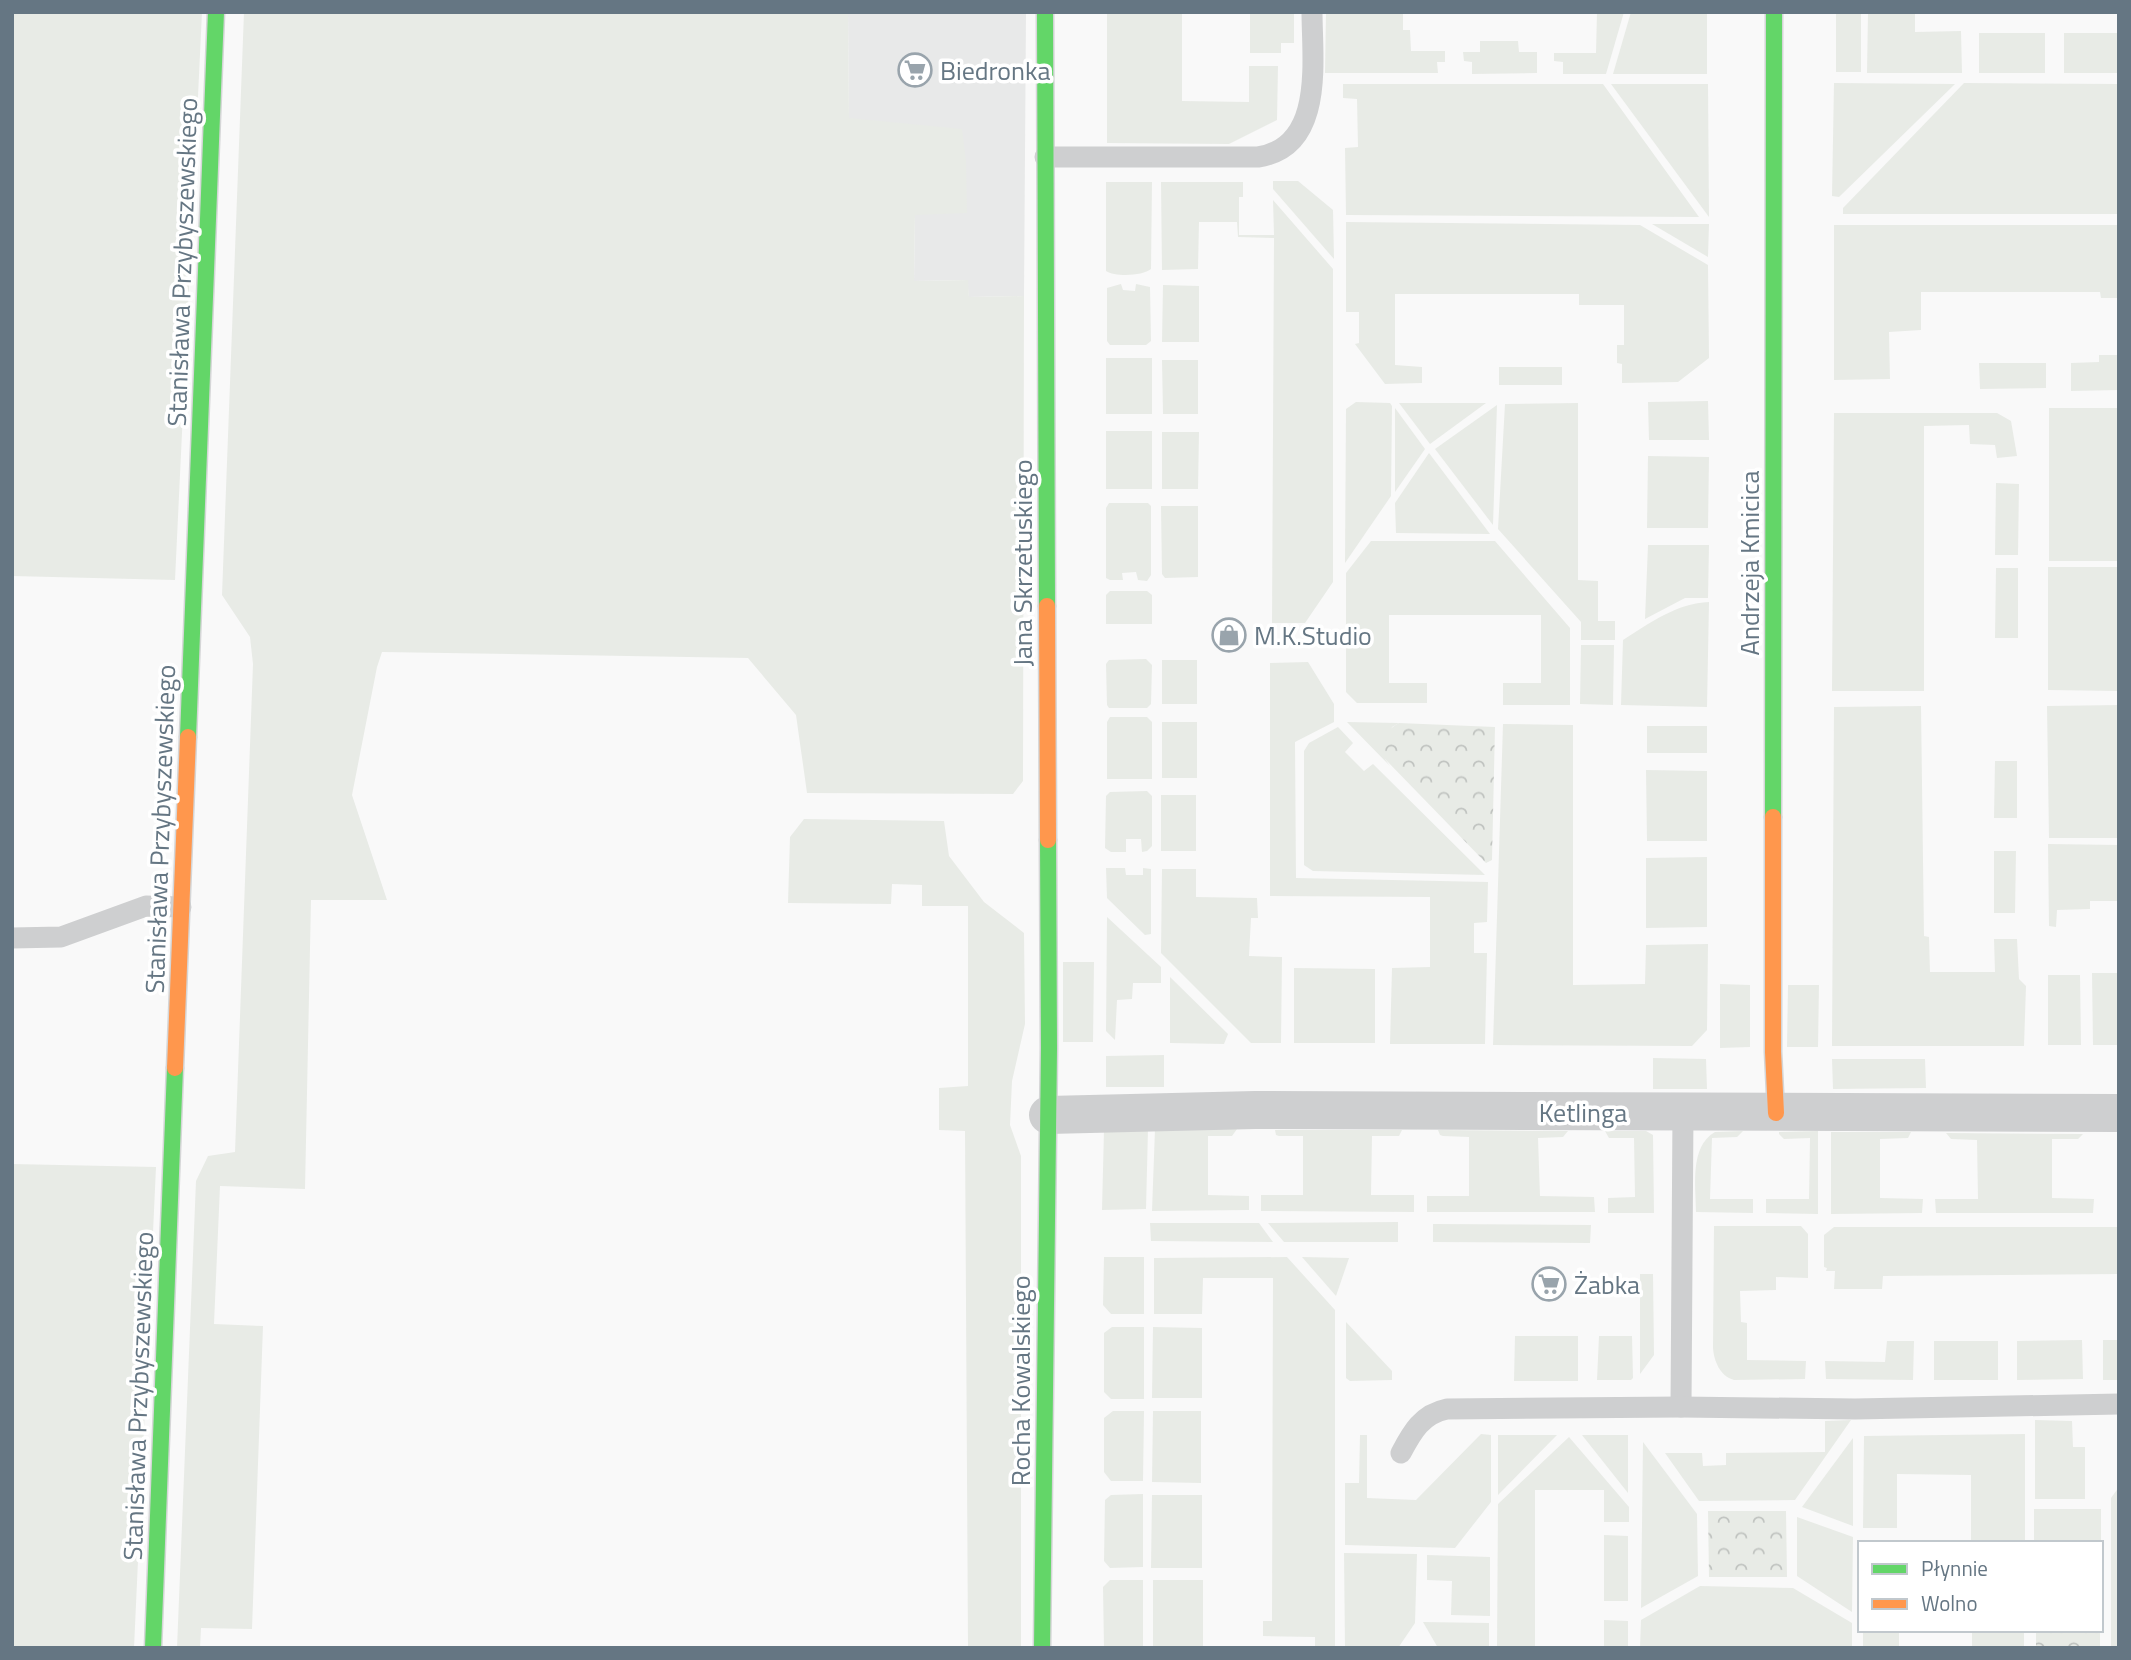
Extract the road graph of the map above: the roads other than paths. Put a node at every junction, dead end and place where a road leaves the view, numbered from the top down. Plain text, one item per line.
1 (216, 12) edge
2 (1045, 12) edge
3 (1312, 12) edge
4 (1773, 12) edge
5 (1045, 157) junction
6 (181, 907) junction
7 (12, 939) edge
8 (1683, 1112) junction
9 (2119, 1112) edge
10 (1776, 1113) junction
11 (1048, 1115) junction
12 (2119, 1404) edge
13 (1681, 1407) junction
14 (1401, 1453) dead end
15 (153, 1648) edge
16 (1042, 1648) edge

1 - 6 street, Stanisława Przybyszewskiego
2 - 5 street, Jana Skrzetuskiego
3 - 5 lane
4 - 10 street, Andrzeja Kmicica
5 - 11 street, Jana Skrzetuskiego
6 - 7 lane
6 - 15 street, Stanisława Przybyszewskiego
8 - 10 street, Ketlinga
8 - 11 street, Ketlinga
8 - 13 lane
9 - 10 street, Ketlinga
11 - 16 street, Rocha Kowalskiego
12 - 13 lane
13 - 14 lane

